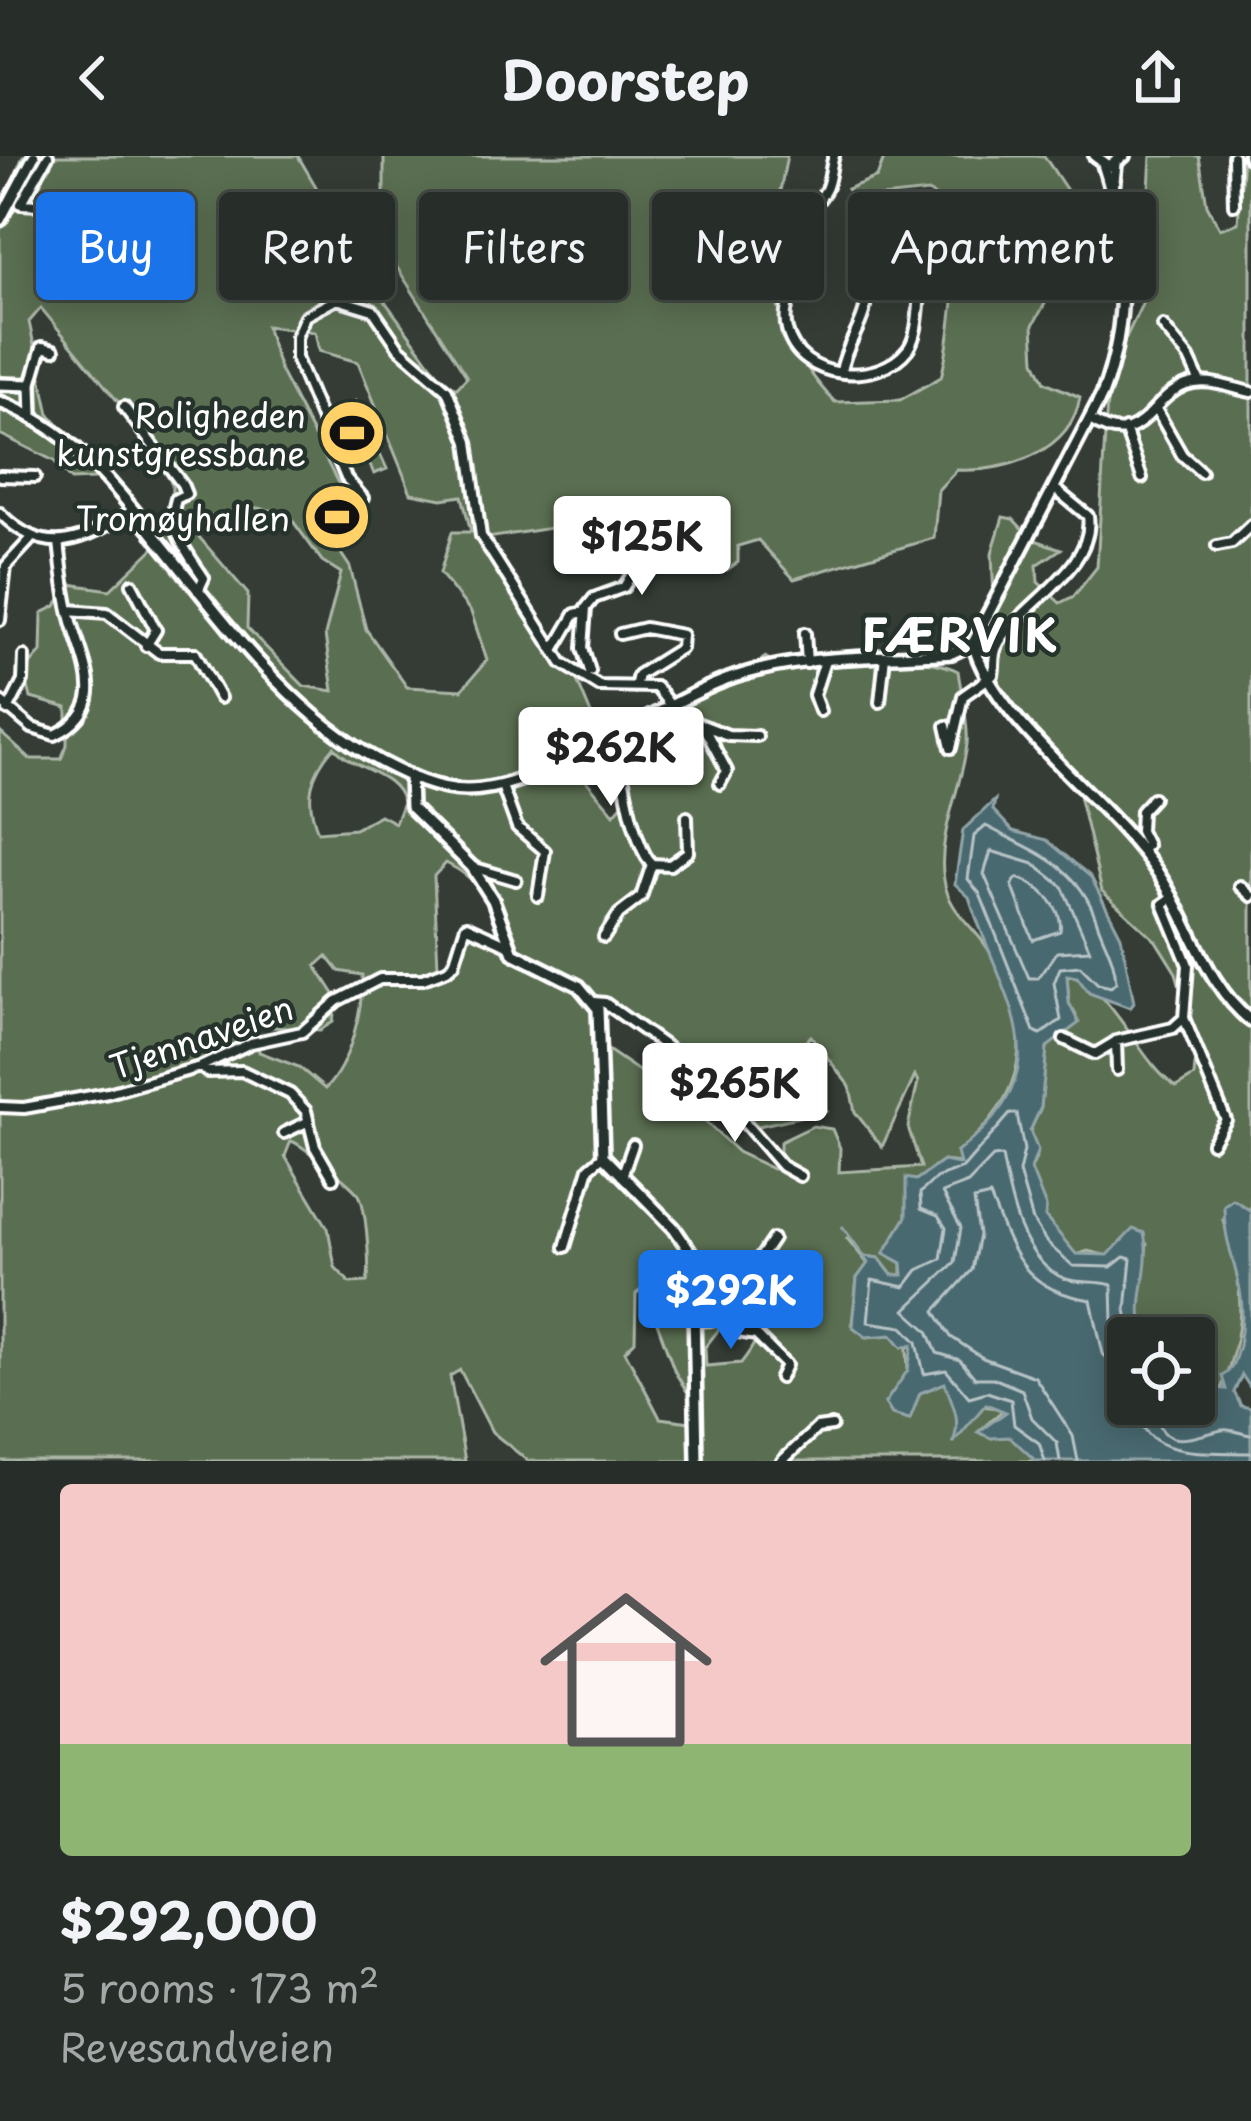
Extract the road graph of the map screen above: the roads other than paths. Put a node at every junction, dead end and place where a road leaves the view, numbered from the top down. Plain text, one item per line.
1 (34, 156) edge
2 (834, 156) edge
3 (48, 157) edge
4 (1230, 159) edge
5 (1099, 160) edge
6 (1120, 160) edge
7 (1109, 192) edge
8 (1114, 192) edge
9 (36, 205) edge
10 (1234, 205) dead end
11 (0, 220) edge
12 (1119, 300) edge
13 (1163, 326) dead end
14 (54, 350) dead end
15 (842, 371) junction
16 (1200, 382) junction
17 (0, 384) edge
18 (31, 385) junction
19 (1251, 392) edge
20 (0, 402) edge
21 (124, 407) dead end
22 (1157, 412) junction
23 (26, 413) junction
24 (1090, 420) junction
25 (1125, 429) junction
26 (1201, 472) dead end
27 (0, 476) edge
28 (35, 477) dead end
29 (1142, 478) dead end
30 (1055, 489) junction
31 (363, 498) dead end
32 (134, 510) junction
33 (0, 513) edge
34 (1251, 525) edge
35 (30, 540) junction
36 (59, 542) junction
37 (1216, 546) dead end
38 (634, 566) junction
39 (132, 584) dead end
40 (199, 591) junction
41 (69, 610) junction
42 (584, 612) junction
43 (0, 620) edge
44 (805, 633) dead end
45 (620, 634) dead end
46 (146, 646) junction
47 (554, 650) junction
48 (968, 650) junction
49 (24, 656) dead end
50 (885, 656) junction
51 (825, 661) junction
52 (807, 663) junction
53 (590, 671) dead end
54 (984, 677) junction
55 (635, 687) junction
56 (220, 698) dead end
57 (0, 701) edge
58 (880, 702) dead end
59 (666, 707) junction
60 (8, 710) junction
61 (820, 711) dead end
62 (946, 726) dead end
63 (704, 727) junction
64 (620, 730) junction
65 (757, 736) dead end
66 (410, 776) junction
67 (422, 782) junction
68 (720, 784) dead end
69 (502, 786) junction
70 (1153, 798) dead end
71 (413, 810) junction
72 (687, 817) dead end
73 (1142, 850) junction
74 (652, 864) junction
75 (472, 867) junction
76 (516, 880) dead end
77 (1240, 886) dead end
78 (538, 896) dead end
79 (1251, 896) edge
80 (1173, 897) junction
81 (604, 937) dead end
82 (508, 945) junction
83 (594, 1001) junction
84 (1184, 1018) junction
85 (1251, 1021) edge
86 (1064, 1039) dead end
87 (1116, 1041) junction
88 (200, 1067) junction
89 (1117, 1070) dead end
90 (0, 1107) edge
91 (309, 1121) junction
92 (284, 1133) dead end
93 (1212, 1143) dead end
94 (633, 1145) dead end
95 (604, 1156) junction
96 (800, 1176) dead end
97 (333, 1178) dead end
98 (621, 1178) junction
99 (773, 1238) dead end
100 (565, 1247) dead end
101 (694, 1259) junction
102 (697, 1322) junction
103 (780, 1378) dead end
104 (832, 1426) dead end
105 (698, 1461) edge
106 (782, 1461) edge

1 - 11 main road
2 - 15 street
3 - 9 street
4 - 10 street
5 - 6 main road
5 - 7 main road
6 - 8 main road
12 - 24 main road
13 - 16 street
14 - 18 street
15 - 15 street
16 - 19 street
16 - 22 street
17 - 18 main road
18 - 23 main road
20 - 23 main road
21 - 40 street
22 - 25 street
22 - 26 street
23 - 32 main road
24 - 25 street
24 - 30 main road
25 - 29 street
27 - 28 street
30 - 48 main road
30 - 54 street
31 - 47 street
32 - 36 street
32 - 40 main road
33 - 35 street
34 - 37 street
35 - 36 street
35 - 43 street
36 - 41 street
38 - 38 street
38 - 42 street
39 - 46 street
40 - 66 main road
41 - 46 street
41 - 60 street
42 - 47 street
42 - 53 street
44 - 52 street
45 - 55 street
46 - 56 street
47 - 55 street
48 - 50 main road
48 - 54 main road
49 - 60 street
50 - 51 main road
50 - 58 street
51 - 52 main road
51 - 61 street
52 - 59 main road
54 - 62 street
54 - 73 main road
55 - 59 street
57 - 60 street
59 - 63 street
59 - 64 main road
63 - 65 street
63 - 68 street
64 - 69 main road
64 - 74 street
66 - 67 main road
66 - 71 main road
67 - 69 main road
67 - 71 main road
69 - 78 street
70 - 73 street
71 - 75 main road
72 - 74 street
73 - 80 main road
74 - 81 street
75 - 76 street
75 - 82 main road
77 - 79 street
80 - 84 street
80 - 85 main road
82 - 83 main road
82 - 88 street, Tjennaveien
83 - 95 main road
83 - 96 street
84 - 87 street
84 - 93 street
86 - 87 street
87 - 89 street
88 - 90 street, Tjennaveien
88 - 91 street
91 - 92 street
91 - 97 street
94 - 98 street
95 - 98 main road
95 - 100 street
98 - 101 main road
99 - 101 street
101 - 102 main road
102 - 103 street
102 - 105 main road
104 - 106 street

